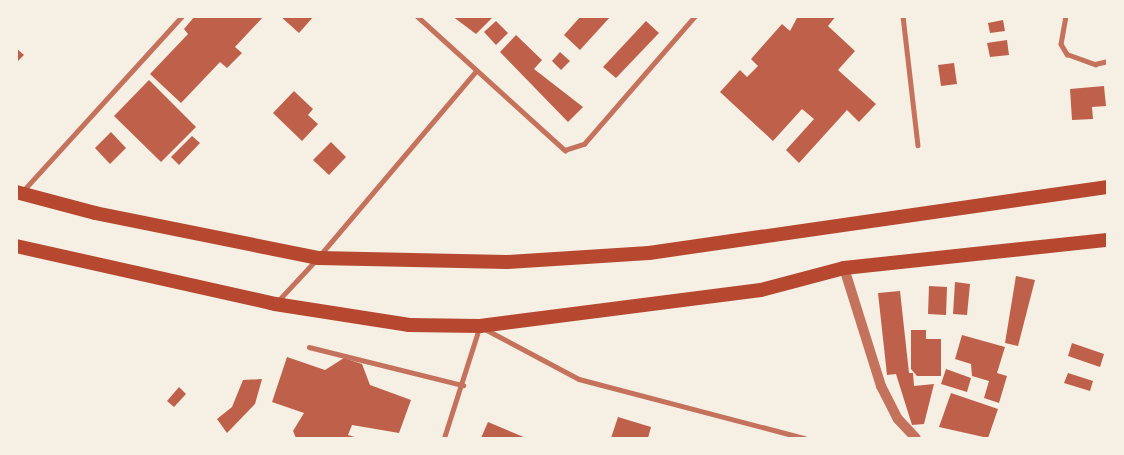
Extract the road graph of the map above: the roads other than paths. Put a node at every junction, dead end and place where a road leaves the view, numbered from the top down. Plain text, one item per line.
1 (182, 16) edge
2 (417, 16) edge
3 (695, 16) edge
4 (903, 16) edge
5 (1066, 16) edge
6 (1107, 61) edge
7 (476, 71) junction
8 (918, 145) dead end
9 (1107, 187) edge
10 (18, 194) edge
11 (1107, 240) edge
12 (16, 246) edge
13 (318, 258) junction
14 (844, 268) junction
15 (275, 304) junction
16 (480, 326) junction
17 (309, 347) dead end
18 (463, 385) junction
19 (444, 438) edge
20 (804, 438) edge
21 (916, 438) edge

1 - 10 lane
2 - 7 lane
3 - 7 lane
4 - 8 lane
5 - 6 lane
7 - 13 lane
9 - 13 main road
10 - 13 main road
11 - 14 main road
12 - 15 main road
13 - 15 lane
14 - 16 main road
14 - 21 street
15 - 16 main road
16 - 18 lane
16 - 20 lane
17 - 18 lane
18 - 19 lane

